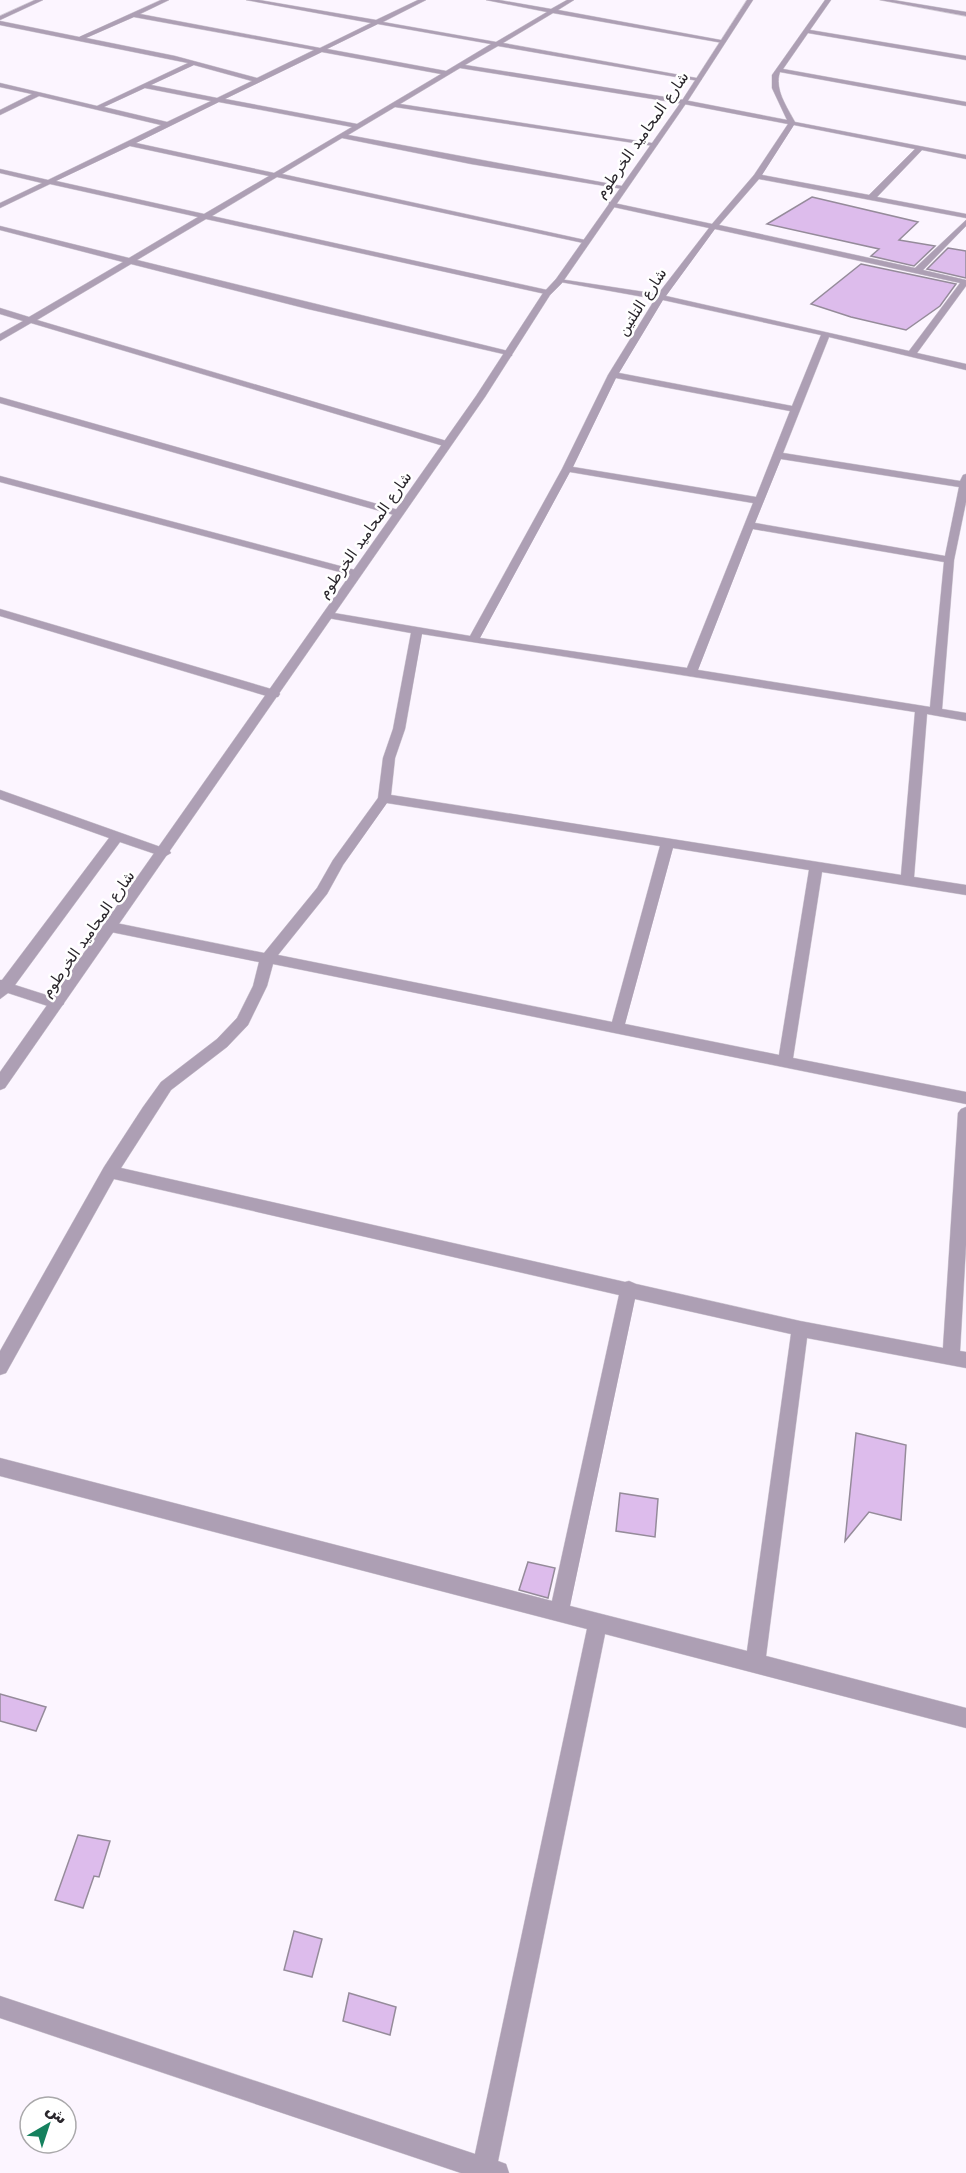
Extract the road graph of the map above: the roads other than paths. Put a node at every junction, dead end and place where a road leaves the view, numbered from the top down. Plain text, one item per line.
1 (40, 0) edge
2 (166, 0) edge
3 (249, 0) edge
4 (423, 0) edge
5 (489, 0) edge
6 (571, 0) edge
7 (750, 0) edge
8 (828, 0) edge
9 (883, 0) edge
10 (552, 11) junction
11 (966, 14) edge
12 (134, 15) junction
13 (0, 18) edge
14 (377, 22) junction
15 (0, 23) edge
16 (805, 31) junction
17 (80, 39) junction
18 (723, 42) junction
19 (496, 44) junction
20 (318, 49) junction
21 (966, 58) edge
22 (194, 63) junction
23 (458, 66) junction
24 (778, 70) junction
25 (446, 73) junction
26 (699, 79) junction
27 (257, 80) junction
28 (0, 85) edge
29 (143, 86) junction
30 (38, 94) junction
31 (215, 100) junction
32 (684, 102) junction
33 (966, 104) edge
34 (394, 105) junction
35 (97, 108) junction
36 (0, 112) edge
37 (792, 123) junction
38 (167, 124) junction
39 (358, 126) junction
40 (341, 136) junction
41 (128, 142) junction
42 (654, 144) junction
43 (920, 148) junction
44 (966, 157) edge
45 (0, 171) edge
46 (274, 175) junction
47 (757, 176) junction
48 (49, 181) junction
49 (623, 188) junction
50 (872, 197) junction
51 (612, 204) junction
52 (0, 206) edge
53 (204, 215) junction
54 (966, 216) edge
55 (966, 222) edge
56 (713, 227) junction
57 (0, 228) edge
58 (585, 242) junction
59 (129, 261) junction
60 (917, 272) junction
61 (559, 281) junction
62 (966, 282) edge
63 (547, 293) junction
64 (661, 296) junction
65 (0, 311) edge
66 (29, 320) junction
67 (826, 333) junction
68 (0, 338) edge
69 (912, 353) junction
70 (509, 354) junction
71 (966, 367) edge
72 (613, 375) junction
73 (0, 400) edge
74 (794, 409) junction
75 (447, 444) junction
76 (777, 455) junction
77 (567, 470) junction
78 (0, 479) edge
79 (965, 481) edge
80 (759, 501) junction
81 (398, 513) junction
82 (748, 525) junction
83 (960, 535) edge
84 (949, 560) junction
85 (355, 573) junction
86 (0, 612) edge
87 (328, 615) junction
88 (417, 629) junction
89 (473, 640) junction
90 (691, 672) junction
91 (274, 694) junction
92 (921, 711) junction
93 (936, 712) junction
94 (966, 717) edge
95 (0, 794) edge
96 (384, 798) junction
97 (117, 836) junction
98 (668, 843) junction
99 (164, 853) junction
100 (816, 868) junction
101 (907, 879) junction
102 (966, 890) edge
103 (111, 927) junction
104 (267, 959) junction
105 (2, 988) edge
106 (57, 1004) junction
107 (617, 1028) junction
108 (784, 1063) junction
109 (0, 1084) edge
110 (966, 1098) edge
111 (966, 1113) edge
112 (110, 1172) junction
113 (628, 1288) junction
114 (800, 1329) junction
115 (959, 1358) edge
116 (0, 1368) edge
117 (0, 1467) edge
118 (559, 1612) junction
119 (598, 1623) junction
120 (755, 1663) junction
121 (966, 1718) edge
122 (0, 2007) edge
123 (491, 2171) edge

1 - 13 street
2 - 12 street
3 - 14 street
4 - 14 street
5 - 10 street
6 - 10 street
7 - 18 street, شارع المحاميد الخرطوم
8 - 16 street
9 - 11 street
10 - 18 street
10 - 19 street
12 - 17 street
12 - 20 street
14 - 19 street
14 - 20 street
15 - 17 street
16 - 21 street
16 - 24 street
17 - 22 street
18 - 26 street, شارع المحاميد الخرطوم
19 - 23 street
19 - 26 street
20 - 25 street
20 - 27 street
22 - 27 street
22 - 29 street
23 - 25 street
23 - 32 street
24 - 33 street
24 - 37 street
25 - 34 street
26 - 32 street, شارع المحاميد الخرطوم
27 - 31 street
28 - 30 street
29 - 31 street
29 - 35 street
30 - 35 street
30 - 36 street
31 - 38 street
31 - 39 street
32 - 37 street
32 - 42 street, شارع المحاميد الخرطوم
34 - 39 street
34 - 42 street
35 - 38 street
37 - 43 street
37 - 47 street, شارع التلتين
38 - 41 street
39 - 40 street
40 - 46 street
40 - 49 street
41 - 46 street
41 - 48 street
42 - 49 street, شارع المحاميد الخرطوم
43 - 44 street
43 - 50 street
45 - 48 street
46 - 53 street
46 - 58 street
47 - 50 street
47 - 56 street, شارع التلتين
48 - 52 street
48 - 53 street
49 - 51 street, شارع المحاميد الخرطوم
50 - 54 street
51 - 56 street
51 - 58 street, شارع المحاميد الخرطوم
53 - 59 street
53 - 63 street
55 - 60 street
56 - 60 street
56 - 64 street, شارع التلتين
57 - 59 street
58 - 61 street, شارع المحاميد الخرطوم
59 - 66 street
59 - 70 street
60 - 62 street
61 - 63 street, شارع المحاميد الخرطوم
61 - 64 street
62 - 69 street
63 - 70 street, شارع المحاميد الخرطوم
64 - 67 street
64 - 72 street, شارع التلتين
65 - 66 street
66 - 68 street
66 - 75 street
67 - 69 street
67 - 74 street
69 - 71 street
70 - 75 street, شارع المحاميد الخرطوم
72 - 74 street
72 - 77 street, شارع التلتين
73 - 81 street
74 - 76 street
75 - 81 street, شارع المحاميد الخرطوم
76 - 79 street
76 - 80 street
77 - 80 street
77 - 89 street, شارع التلتين
78 - 85 street
79 - 83 street
80 - 82 street
81 - 85 street, شارع المحاميد الخرطوم
82 - 84 street
82 - 90 street
83 - 84 street
84 - 93 street
85 - 87 street, شارع المحاميد الخرطوم
86 - 91 street
87 - 88 street
87 - 91 street, شارع المحاميد الخرطوم
88 - 89 street
88 - 96 street
89 - 90 street
90 - 92 street
91 - 99 street, شارع المحاميد الخرطوم
92 - 93 street
92 - 101 street
93 - 94 street
95 - 97 street
96 - 98 street
96 - 104 street
97 - 99 street
97 - 105 street
98 - 100 street
98 - 107 street
99 - 103 street, شارع المحاميد الخرطوم
100 - 101 street
100 - 108 street
101 - 102 street
103 - 104 street
103 - 106 street, شارع المحاميد الخرطوم
104 - 107 street
104 - 112 street
105 - 106 street
106 - 109 street, شارع المحاميد الخرطوم
107 - 108 street
108 - 110 street
111 - 115 street
112 - 113 street
112 - 116 street
113 - 114 street
113 - 118 street
114 - 115 street
114 - 120 street
117 - 118 street
118 - 119 street
119 - 120 street
119 - 123 street
120 - 121 street
122 - 123 street

